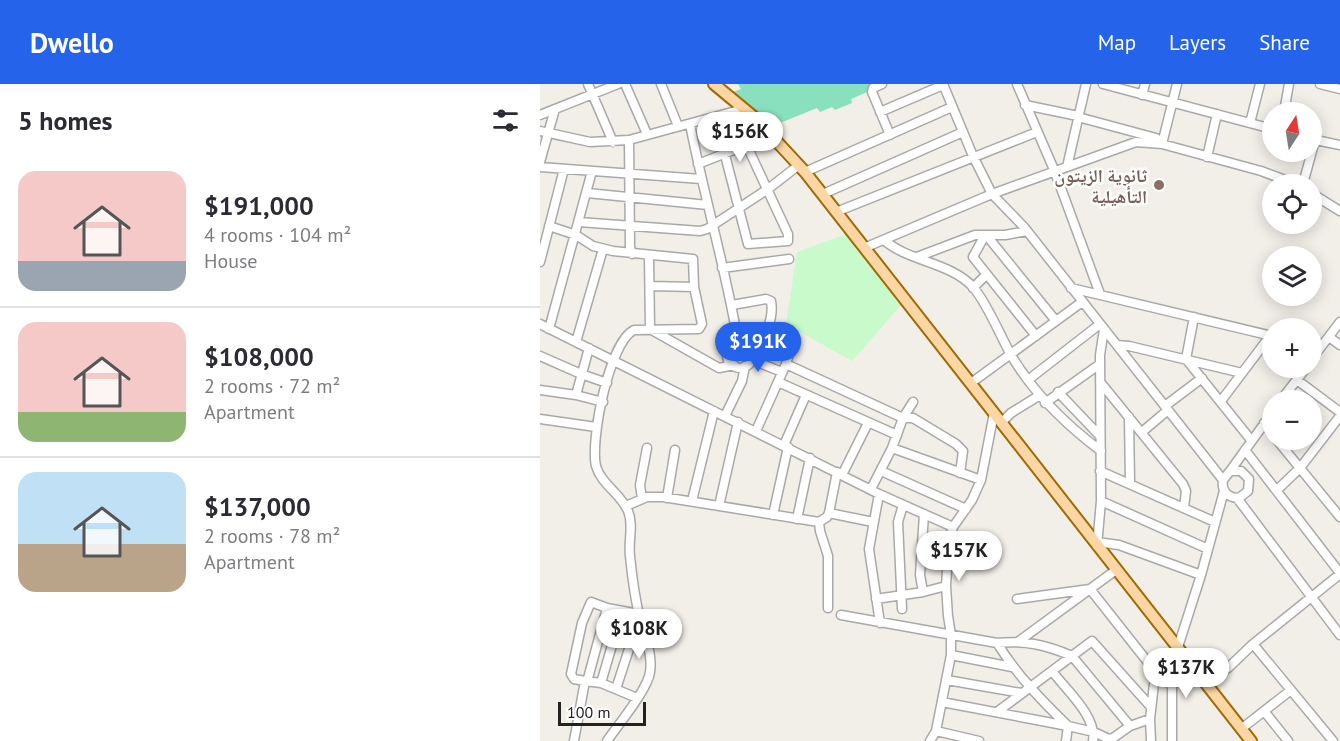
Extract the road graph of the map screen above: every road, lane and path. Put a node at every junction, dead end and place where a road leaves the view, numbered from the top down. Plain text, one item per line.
1 (588, 84) edge
2 (618, 84) edge
3 (625, 84) edge
4 (661, 84) edge
5 (714, 84) edge
6 (882, 84) edge
7 (943, 84) edge
8 (1017, 84) edge
9 (1086, 84) edge
10 (1103, 84) edge
11 (1145, 84) edge
12 (1177, 84) edge
13 (1260, 84) edge
14 (1287, 84) edge
15 (1320, 84) edge
16 (1335, 87) edge
17 (593, 94) junction
18 (1142, 95) junction
19 (1285, 102) edge
20 (1171, 103) junction
21 (1025, 105) junction
22 (952, 107) junction
23 (555, 109) junction
24 (743, 109) junction
25 (880, 112) junction
26 (1217, 114) junction
27 (540, 115) edge
28 (1078, 117) junction
29 (1250, 123) junction
30 (690, 124) junction
31 (678, 126) junction
32 (1262, 126) edge
33 (544, 132) edge
34 (963, 132) junction
35 (1037, 132) junction
36 (647, 134) junction
37 (772, 135) junction
38 (890, 135) junction
39 (629, 140) junction
40 (613, 142) junction
41 (1162, 142) junction
42 (1322, 142) edge
43 (1340, 145) edge
44 (747, 146) junction
45 (724, 155) junction
46 (973, 156) junction
47 (1207, 157) junction
48 (540, 162) edge
49 (698, 164) junction
50 (540, 167) edge
51 (1067, 167) junction
52 (564, 169) junction
53 (802, 169) junction
54 (592, 171) junction
55 (1055, 172) junction
56 (630, 174) junction
57 (1269, 174) edge
58 (701, 179) junction
59 (768, 189) junction
60 (587, 193) junction
61 (823, 194) junction
62 (992, 194) junction
63 (630, 198) junction
64 (1322, 200) edge
65 (708, 206) junction
66 (739, 207) junction
67 (1340, 211) edge
68 (836, 212) junction
69 (579, 222) junction
70 (549, 226) junction
71 (631, 226) junction
72 (713, 226) junction
73 (1028, 231) junction
74 (576, 235) junction
75 (986, 236) junction
76 (884, 240) junction
77 (864, 248) junction
78 (603, 249) junction
79 (632, 254) junction
80 (649, 256) junction
81 (917, 257) junction
82 (789, 259) dead end
83 (540, 262) edge
84 (722, 268) junction
85 (986, 275) junction
86 (650, 286) junction
87 (694, 287) junction
88 (973, 288) junction
89 (1071, 288) junction
90 (1100, 294) junction
91 (1082, 302) junction
92 (732, 305) junction
93 (1194, 317) junction
94 (1056, 321) junction
95 (1340, 322) edge
96 (540, 324) edge
97 (1102, 326) junction
98 (549, 329) junction
99 (650, 329) junction
100 (1262, 334) edge
101 (1036, 336) junction
102 (1329, 337) junction
103 (576, 342) junction
104 (738, 342) junction
105 (793, 342) dead end
106 (1322, 342) edge
107 (1117, 345) junction
108 (1340, 345) edge
109 (1262, 347) edge
110 (589, 348) junction
111 (1010, 354) junction
112 (752, 355) junction
113 (540, 356) edge
114 (612, 359) junction
115 (1186, 359) junction
116 (1100, 364) junction
117 (734, 366) junction
118 (745, 366) junction
119 (784, 368) junction
120 (1242, 373) junction
121 (581, 374) junction
122 (1202, 378) junction
123 (1028, 380) junction
124 (1297, 380) joint
125 (778, 382) junction
126 (607, 383) junction
127 (971, 383) junction
128 (1100, 383) junction
129 (540, 390) edge
130 (1289, 390) edge
131 (845, 392) junction
132 (1058, 392) junction
133 (576, 395) junction
134 (807, 395) junction
135 (1043, 399) junction
136 (1221, 401) junction
137 (603, 402) junction
138 (913, 402) dead end
139 (838, 408) junction
140 (1166, 408) junction
141 (714, 411) junction
142 (994, 413) junction
143 (1340, 414) edge
144 (725, 416) junction
145 (1129, 417) junction
146 (903, 418) junction
147 (540, 419) edge
148 (738, 422) junction
149 (868, 423) junction
150 (1001, 423) junction
151 (1262, 426) edge
152 (596, 427) junction
153 (756, 431) junction
154 (1142, 432) junction
155 (897, 435) junction
156 (1100, 436) junction
157 (1251, 440) junction
158 (786, 446) junction
159 (647, 448) dead end
160 (892, 448) junction
161 (675, 450) dead end
162 (1245, 450) junction
163 (1285, 450) edge
164 (1101, 451) junction
165 (810, 458) junction
166 (1300, 468) junction
167 (881, 471) junction
168 (1100, 471) junction
169 (1230, 471) junction
170 (960, 473) junction
171 (839, 474) junction
172 (981, 480) junction
173 (1223, 480) junction
174 (1130, 483) junction
175 (1277, 490) junction
176 (1224, 491) junction
177 (875, 492) junction
178 (667, 498) junction
179 (1237, 498) junction
180 (642, 499) junction
181 (692, 501) junction
182 (1101, 501) junction
183 (903, 504) junction
184 (626, 506) junction
185 (719, 506) junction
186 (1184, 508) junction
187 (966, 509) junction
188 (829, 513) junction
189 (924, 514) junction
190 (773, 515) junction
191 (1340, 517) edge
192 (797, 519) junction
193 (819, 522) junction
194 (873, 522) junction
195 (1215, 522) junction
196 (953, 527) junction
197 (1097, 544) junction
198 (1208, 549) junction
199 (1116, 570) junction
200 (1340, 573) edge
201 (1201, 575) junction
202 (946, 586) junction
203 (1090, 589) junction
204 (923, 592) junction
205 (900, 596) junction
206 (1311, 597) junction
207 (876, 599) junction
208 (1017, 599) dead end
209 (607, 608) junction
210 (828, 608) dead end
211 (902, 609) dead end
212 (622, 611) junction
213 (841, 615) dead end
214 (640, 618) junction
215 (880, 623) junction
216 (951, 635) junction
217 (1340, 635) edge
218 (1019, 641) junction
219 (998, 643) junction
220 (1253, 644) junction
221 (1178, 647) junction
222 (951, 655) junction
223 (1072, 656) junction
224 (1012, 667) junction
225 (1052, 671) junction
226 (1159, 673) junction
227 (947, 680) junction
228 (586, 682) junction
229 (601, 683) junction
230 (1206, 683) junction
231 (616, 688) junction
232 (1025, 690) junction
233 (1292, 690) junction
234 (637, 698) junction
235 (942, 702) junction
236 (1151, 707) junction
237 (1264, 711) junction
238 (997, 712) junction
239 (1150, 718) junction
240 (1068, 726) junction
241 (1130, 726) junction
242 (1241, 729) junction
243 (936, 731) junction
244 (1093, 736) edge
245 (574, 741) edge
246 (607, 741) edge
247 (930, 741) edge
248 (979, 741) edge
249 (1066, 741) edge
250 (1151, 741) edge
251 (1172, 741) edge
252 (1251, 741) edge
253 (1288, 741) edge
254 (1333, 741) edge

1 - 17 street
2 - 17 street
3 - 36 street
4 - 31 street
5 - 24 main road
6 - 25 street
7 - 22 street
7 - 25 street
8 - 21 street
9 - 28 street
10 - 18 street
11 - 18 street
12 - 20 street
13 - 29 street
14 - 19 street
15 - 16 street
17 - 23 street
17 - 40 street
18 - 20 street
20 - 26 street
20 - 41 street
21 - 28 street
21 - 35 street
22 - 34 street
22 - 38 street
23 - 27 street
23 - 33 street
24 - 30 street
24 - 37 main road
25 - 38 street
26 - 29 street
26 - 47 street
28 - 41 street
28 - 51 street
29 - 32 street
30 - 31 street
30 - 49 street
31 - 36 street
33 - 40 street
33 - 48 street
34 - 46 street
34 - 61 street
35 - 46 street
35 - 55 street
36 - 39 street
37 - 44 street
37 - 53 main road
38 - 53 street
39 - 40 street
39 - 56 street
41 - 47 street
41 - 51 street
42 - 43 street
44 - 45 street
44 - 59 street
45 - 49 street
45 - 66 street
46 - 62 street
46 - 68 street
47 - 57 street
49 - 58 street
50 - 52 street
51 - 55 street
52 - 54 street
52 - 70 street
53 - 59 street
53 - 61 main road
54 - 56 street
54 - 60 street
55 - 62 street
55 - 90 street
56 - 58 street
56 - 63 street
58 - 65 street
59 - 66 street
59 - 66 street
60 - 63 street
60 - 69 street
61 - 68 main road
62 - 73 street
62 - 76 street
63 - 65 street
63 - 71 street
64 - 67 street
65 - 72 street
66 - 72 street
68 - 77 main road
69 - 71 street
69 - 74 street
70 - 74 street
70 - 83 street
71 - 72 street
71 - 79 street
72 - 84 street
73 - 75 street
73 - 89 street
74 - 78 street
74 - 98 street
75 - 81 street
75 - 85 street
75 - 94 street
76 - 77 street
76 - 81 street
77 - 127 main road
78 - 79 street
78 - 103 street
79 - 80 street
80 - 86 street
80 - 87 street
81 - 88 street
82 - 84 street
84 - 92 street
85 - 88 street
85 - 101 street
86 - 87 street
86 - 99 street
87 - 99 street
88 - 111 street
89 - 90 street
89 - 91 street
90 - 93 street
91 - 94 street
91 - 97 street
92 - 104 street
92 - 112 street
93 - 100 street
93 - 115 street
94 - 101 street
95 - 102 street
96 - 98 street
97 - 107 street
97 - 116 street
97 - 123 street
98 - 103 street
99 - 114 street
99 - 117 street
101 - 111 street
102 - 106 street
102 - 108 street
103 - 110 street
104 - 112 street
104 - 117 street
105 - 119 street
107 - 115 street
107 - 140 street
109 - 120 street
110 - 114 street
110 - 121 street
111 - 123 street
111 - 127 street
112 - 118 street
112 - 119 street
113 - 121 street
114 - 126 street
114 - 141 street
115 - 120 street
115 - 122 street
116 - 128 street
116 - 132 street
117 - 118 street
118 - 144 street
119 - 125 street
119 - 131 street
120 - 136 street
121 - 126 street
121 - 133 street
122 - 136 street
122 - 140 street
123 - 135 street
124 - 130 street
124 - 143 street
125 - 134 street
125 - 153 street
126 - 137 street
127 - 142 main road
128 - 145 street
128 - 156 street
129 - 133 street
131 - 139 street
131 - 146 street
132 - 135 street
132 - 156 street
133 - 137 street
134 - 139 street
134 - 158 street
135 - 150 street
135 - 164 street
136 - 157 street
137 - 152 street
138 - 146 street
139 - 149 street
140 - 154 street
140 - 173 street
141 - 144 street
141 - 181 street
142 - 150 main road
142 - 172 street
143 - 166 street
144 - 148 street
145 - 154 street
145 - 174 street
146 - 155 street
146 - 170 street
147 - 152 street
148 - 153 street
148 - 185 street
149 - 155 street
149 - 171 street
150 - 197 main road
151 - 157 street
152 - 184 street
153 - 158 street
154 - 186 street
155 - 160 street
156 - 164 street
157 - 162 street
158 - 165 street
158 - 190 street
159 - 180 street
160 - 167 street
160 - 170 street
161 - 178 street
162 - 169 street
162 - 175 street
163 - 166 street
164 - 168 street
165 - 171 street
165 - 192 street
166 - 175 street
166 - 191 street
167 - 177 street
167 - 187 street
168 - 174 street
168 - 182 street
169 - 173 street
169 - 179 street
170 - 172 street
171 - 177 street
171 - 188 street
172 - 187 street
173 - 176 street
174 - 186 street
175 - 200 street
176 - 179 street
176 - 195 street
177 - 183 street
177 - 194 street
178 - 180 street
178 - 181 street
179 - 206 street
180 - 184 street
181 - 185 street
182 - 197 street
182 - 198 street
183 - 189 street
183 - 205 street
184 - 214 street
185 - 190 street
186 - 195 street
187 - 196 street
188 - 193 street
188 - 194 street
189 - 196 street
189 - 204 street
190 - 192 street
192 - 193 street
193 - 210 street
194 - 207 street
195 - 198 street
196 - 202 street
197 - 199 main road
197 - 201 street
198 - 201 street
199 - 203 street
199 - 221 main road
200 - 206 street
201 - 221 street
202 - 204 street
202 - 216 street
203 - 208 street
203 - 218 street
203 - 226 street
204 - 205 street
205 - 207 street
205 - 211 street
206 - 217 street
206 - 220 street
207 - 215 street
209 - 212 street
209 - 228 street
209 - 228 street
212 - 214 street
212 - 229 street
213 - 215 street
214 - 231 street
214 - 234 street
215 - 216 street
216 - 219 street
216 - 222 street
218 - 219 street
218 - 223 street
219 - 224 street
220 - 230 street
220 - 233 street
221 - 226 street
221 - 230 main road
222 - 224 street
222 - 227 street
223 - 225 street
223 - 236 street
223 - 241 street
224 - 232 street
225 - 232 street
225 - 244 street
226 - 236 street
226 - 251 street
227 - 232 street
227 - 235 street
228 - 229 street
228 - 245 street
229 - 231 street
230 - 242 main road
231 - 234 street
232 - 238 street
232 - 240 street
233 - 237 street
233 - 254 street
234 - 246 street
235 - 238 street
235 - 243 street
236 - 239 street
237 - 242 street
237 - 253 street
238 - 240 street
239 - 241 street
239 - 250 street
240 - 244 street
240 - 249 street
241 - 244 street
242 - 252 main road
243 - 247 street
243 - 248 street

